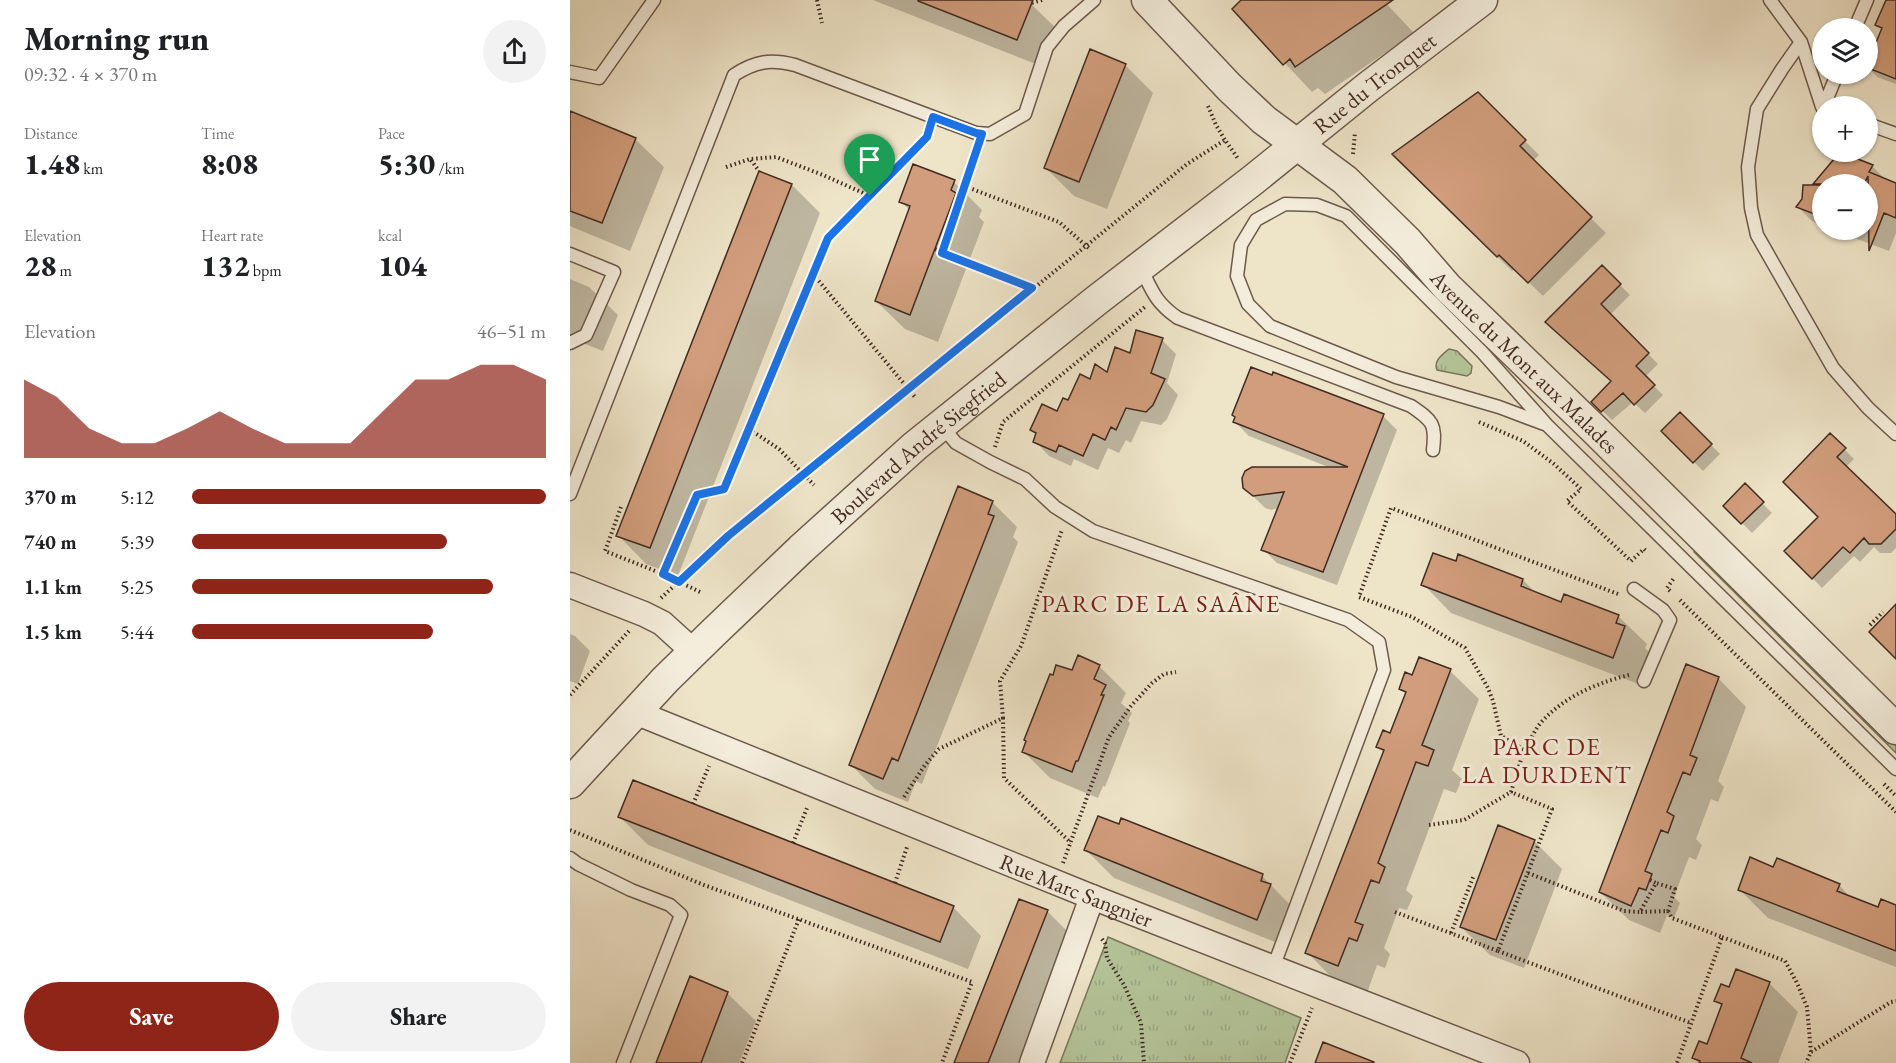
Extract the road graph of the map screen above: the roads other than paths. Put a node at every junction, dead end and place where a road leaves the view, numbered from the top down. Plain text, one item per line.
1 (654, 0) edge
2 (1094, 0) edge
3 (1147, 0) edge
4 (1482, 0) edge
5 (1770, 0) edge
6 (1867, 0) edge
7 (1860, 18) edge
8 (1801, 42) junction
9 (570, 72) edge
10 (1819, 96) edge
11 (1878, 128) edge
12 (1896, 134) edge
13 (1297, 144) junction
14 (570, 254) edge
15 (1140, 266) junction
16 (570, 343) edge
17 (1547, 425) junction
18 (942, 426) junction
19 (1896, 434) edge
20 (1433, 450) dead end
21 (570, 494) edge
22 (570, 585) edge
23 (1639, 592) road end
24 (694, 652) junction
25 (1645, 677) road end
26 (635, 712) junction
27 (1896, 729) edge
28 (1896, 769) edge
29 (570, 783) edge
30 (570, 858) edge
31 (1088, 907) junction
32 (1273, 968) junction
33 (623, 1063) edge
34 (1032, 1063) edge
35 (1517, 1063) edge

1 - 9 lane
2 - 21 lane
3 - 13 street, Avenue du Mont aux Malades
4 - 13 street, Rue du Tronquet
5 - 8 lane
6 - 7 lane
8 - 10 lane
8 - 19 lane
11 - 12 lane
13 - 15 street, Boulevard André Siegfried
13 - 27 street, Avenue du Mont aux Malades
14 - 16 lane
15 - 18 street, Boulevard André Siegfried
15 - 20 lane
17 - 17 lane
17 - 28 lane
18 - 24 street, Boulevard André Siegfried
18 - 32 lane
22 - 24 street
23 - 25 lane
24 - 26 street, Boulevard André Siegfried
26 - 29 street, Boulevard André Siegfried
26 - 31 street, Rue Marc Sangnier
30 - 33 lane
31 - 32 street, Rue Marc Sangnier
31 - 34 street
32 - 35 street, Rue Marc Sangnier

